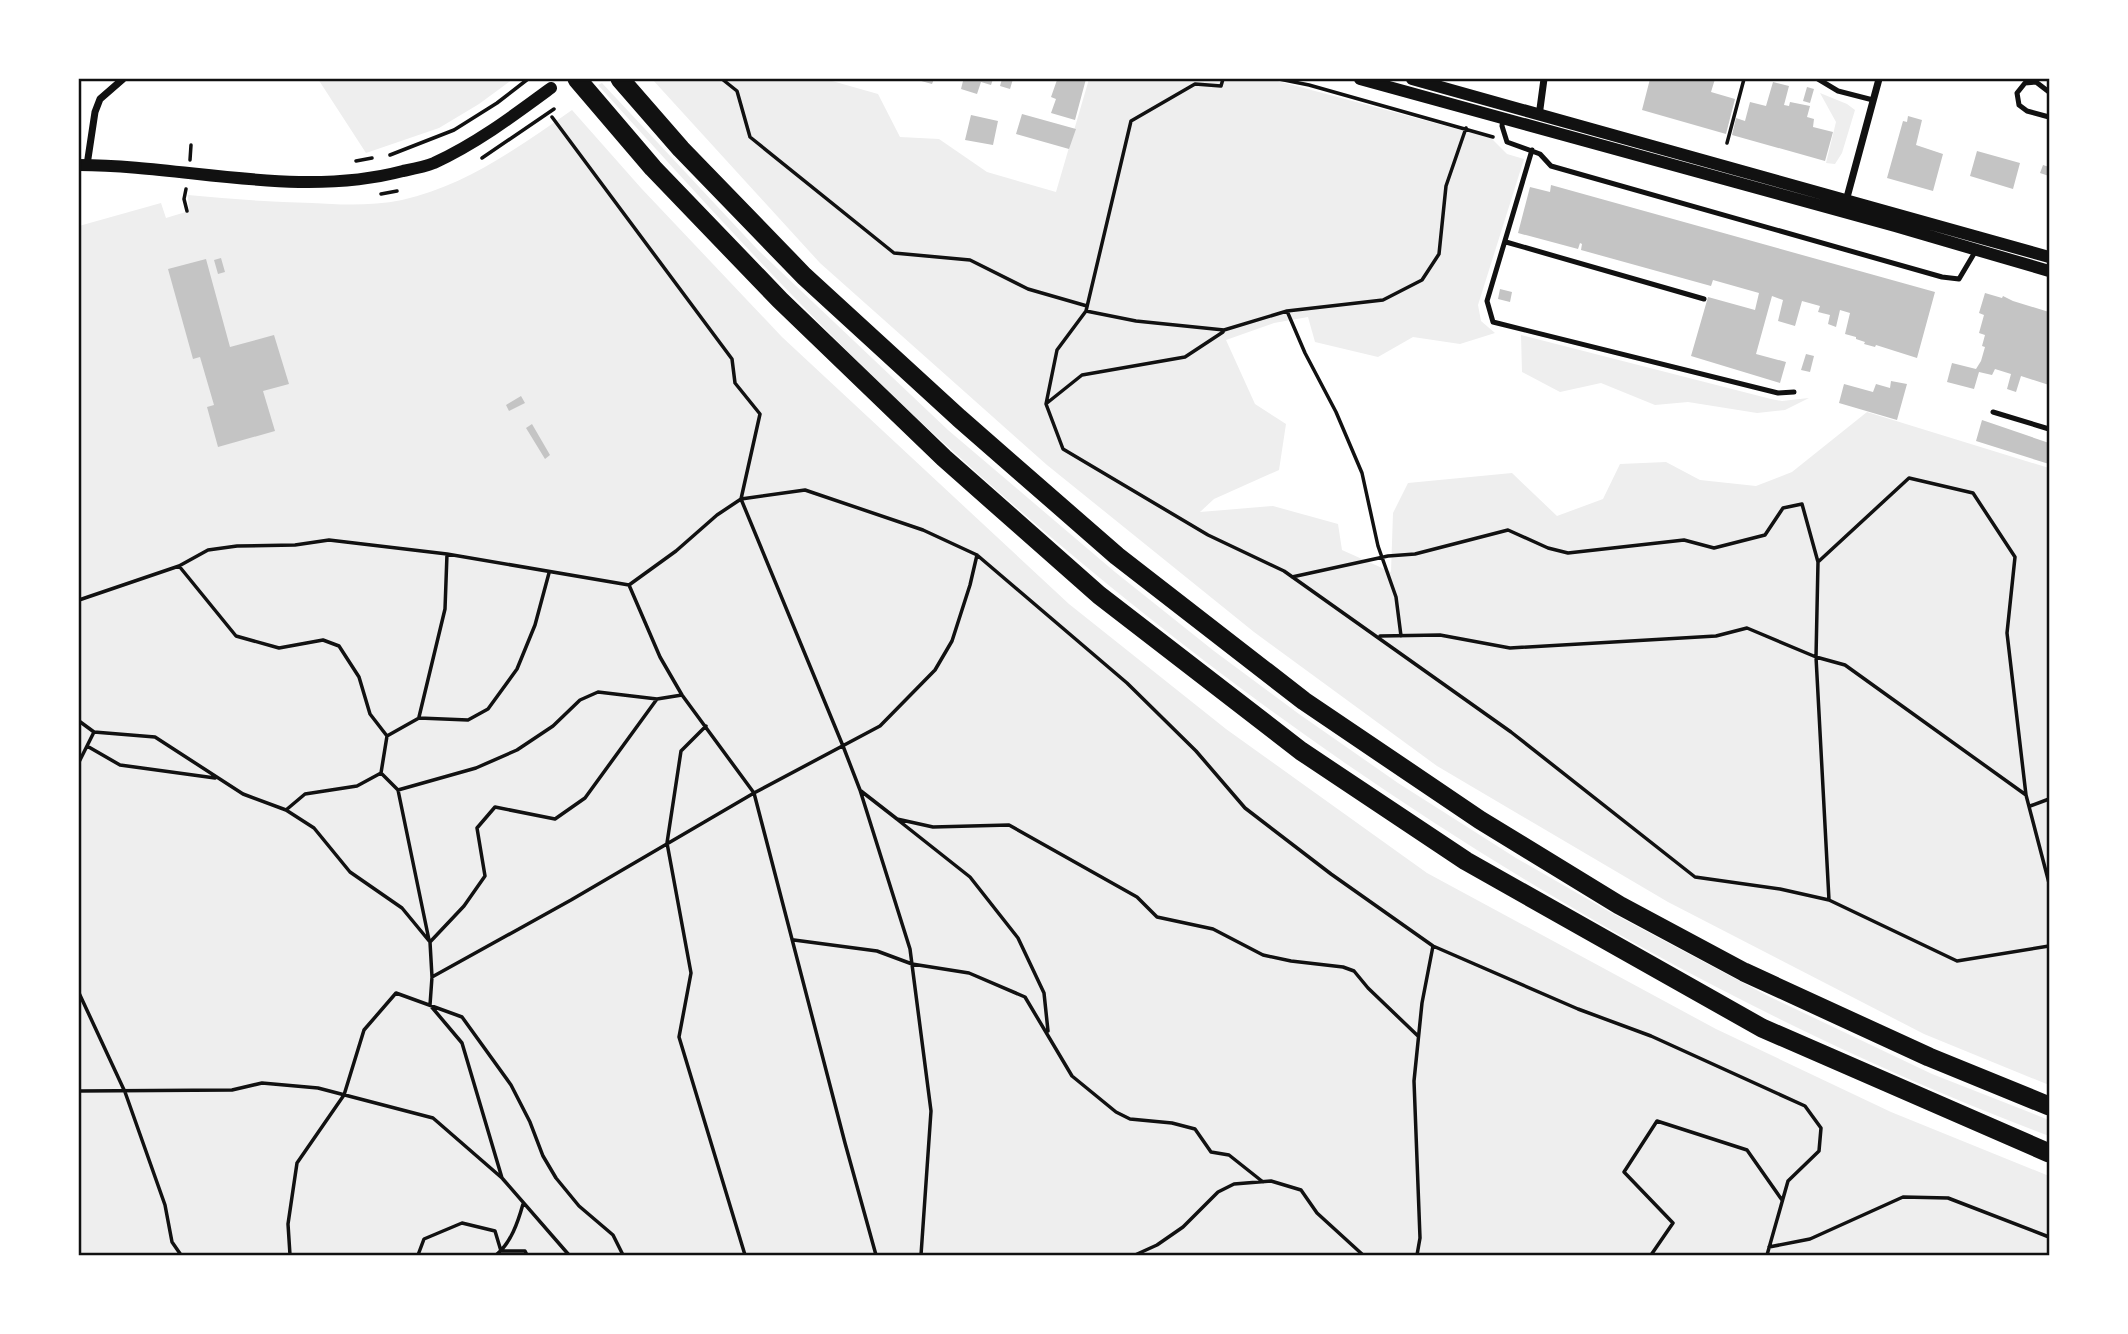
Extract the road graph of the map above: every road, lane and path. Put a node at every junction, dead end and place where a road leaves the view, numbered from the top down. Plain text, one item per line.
1 (122, 79) edge
2 (528, 79) edge
3 (577, 79) edge
4 (620, 79) edge
5 (722, 79) edge
6 (1223, 79) edge
7 (1360, 79) edge
8 (1412, 79) edge
9 (1544, 79) edge
10 (1744, 79) edge
11 (1818, 79) edge
12 (1880, 79) edge
13 (551, 88) dead end
14 (2049, 92) edge
15 (1873, 100) junction
16 (1539, 114) junction
17 (552, 117) dead end
18 (2049, 117) edge
19 (1503, 118) junction
20 (1536, 127) junction
21 (1466, 128) dead end
22 (1727, 143) dead end
23 (191, 145) dead end
24 (1532, 150) junction
25 (390, 156) dead end
26 (376, 158) dead end
27 (202, 159) dead end
28 (349, 162) dead end
29 (83, 165) edge
30 (186, 188) dead end
31 (1844, 205) junction
32 (187, 211) dead end
33 (1980, 236) junction
34 (1506, 242) junction
35 (1976, 250) junction
36 (2049, 257) edge
37 (2049, 271) edge
38 (1703, 299) dead end
39 (1086, 308) junction
40 (1287, 311) junction
41 (1224, 330) junction
42 (1794, 392) dead end
43 (1046, 404) junction
44 (1993, 412) dead end
45 (2049, 429) edge
46 (741, 499) junction
47 (447, 554) junction
48 (977, 555) junction
49 (1382, 557) junction
50 (1818, 562) junction
51 (179, 566) junction
52 (549, 573) junction
53 (1293, 577) junction
54 (629, 585) junction
55 (79, 600) edge
56 (1378, 636) junction
57 (1401, 636) junction
58 (1816, 657) junction
59 (682, 695) junction
60 (657, 699) junction
61 (419, 718) junction
62 (79, 721) edge
63 (706, 726) junction
64 (94, 732) junction
65 (387, 736) junction
66 (87, 746) junction
67 (843, 746) junction
68 (79, 762) edge
69 (381, 773) junction
70 (216, 778) junction
71 (398, 790) junction
72 (860, 790) junction
73 (754, 793) junction
74 (2026, 795) junction
75 (2049, 799) edge
76 (2030, 806) junction
77 (286, 810) junction
78 (897, 819) junction
79 (667, 843) junction
80 (2049, 883) edge
81 (1829, 900) junction
82 (794, 940) junction
83 (430, 942) junction
84 (1433, 946) junction
85 (2049, 946) edge
86 (912, 964) junction
87 (432, 977) junction
88 (79, 993) edge
89 (430, 1005) junction
90 (1418, 1036) junction
91 (1072, 1076) junction
92 (79, 1091) edge
93 (125, 1092) junction
94 (344, 1095) junction
95 (2049, 1106) edge
96 (2049, 1153) edge
97 (502, 1178) junction
98 (1263, 1182) junction
99 (1783, 1201) junction
100 (523, 1204) junction
101 (2049, 1237) edge
102 (1769, 1247) junction
103 (501, 1251) junction
104 (181, 1255) edge
105 (290, 1255) edge
106 (418, 1255) edge
107 (496, 1255) edge
108 (527, 1255) edge
109 (569, 1255) edge
110 (622, 1255) edge
111 (745, 1255) edge
112 (876, 1255) edge
113 (920, 1255) edge
114 (1135, 1255) edge
115 (1363, 1255) edge
116 (1417, 1255) edge
117 (1651, 1255) edge
118 (1767, 1255) edge

1 - 29 street
2 - 25 path
3 - 96 highway
4 - 95 highway
5 - 39 path
6 - 39 path
7 - 19 street
8 - 16 street
9 - 16 street
10 - 22 path
11 - 15 lane
12 - 15 street
13 - 29 street
14 - 18 lane
15 - 31 street
16 - 20 street
16 - 31 street
17 - 46 path
19 - 20 street
19 - 24 lane
20 - 31 street
21 - 40 path
23 - 27 path
24 - 34 lane
24 - 35 lane
26 - 28 path
30 - 32 path
31 - 33 street
31 - 35 street
33 - 35 lane
33 - 36 street
34 - 38 lane
34 - 42 lane
35 - 37 street
39 - 41 path
39 - 43 path
40 - 41 path
40 - 49 path
41 - 43 path
43 - 53 path
44 - 45 lane
46 - 48 path
46 - 54 path
46 - 67 path
47 - 51 path
47 - 52 path
47 - 61 path
48 - 67 path
48 - 84 path
49 - 50 path
49 - 53 path
49 - 57 path
50 - 58 path
50 - 74 path
51 - 55 path
51 - 65 path
52 - 54 path
52 - 61 path
53 - 56 path
54 - 59 path
56 - 57 path
56 - 81 path
57 - 58 path
58 - 74 path
58 - 81 path
59 - 60 path
59 - 63 path
60 - 71 path
60 - 83 path
61 - 65 path
62 - 64 path
63 - 73 path
63 - 79 path
64 - 66 path
64 - 70 path
65 - 69 path
66 - 68 path
66 - 70 path
67 - 72 path
67 - 73 path
69 - 71 path
69 - 77 path
70 - 77 path
71 - 83 path
72 - 78 path
72 - 86 path
73 - 79 path
73 - 82 path
74 - 76 path
75 - 76 path
76 - 80 path
77 - 83 path
78 - 90 path
78 - 91 path
79 - 87 path
79 - 111 path
81 - 85 path
82 - 86 path
82 - 112 path
83 - 87 path
84 - 90 path
84 - 99 path
86 - 91 path
86 - 113 path
87 - 89 path
88 - 93 path
89 - 94 path
89 - 97 path
89 - 110 path
90 - 116 path
91 - 98 path
92 - 93 path
93 - 94 path
93 - 104 path
94 - 97 path
94 - 105 path
97 - 100 path
98 - 114 path
98 - 115 path
99 - 102 path
99 - 117 path
100 - 103 path
100 - 109 path
101 - 102 path
102 - 118 path
103 - 106 path
103 - 107 path
103 - 108 path

